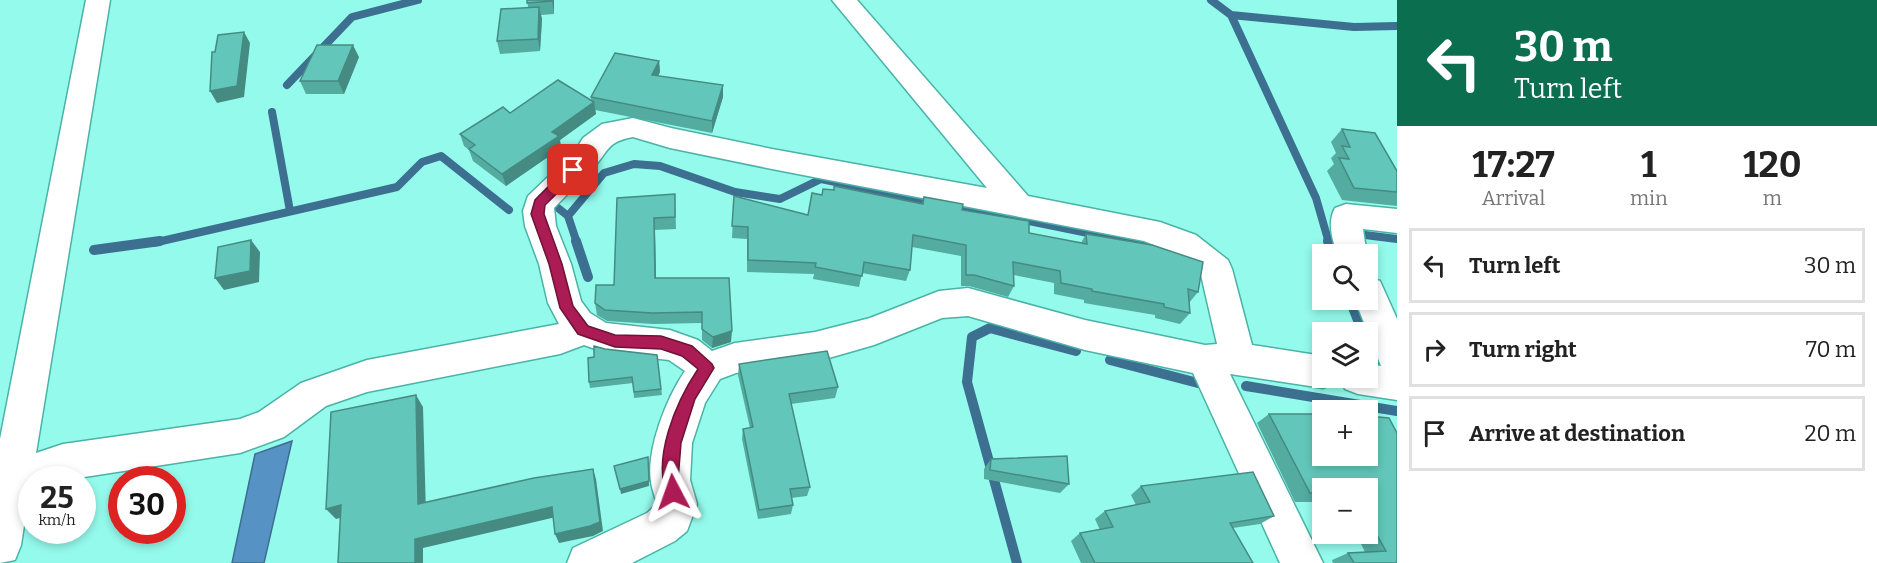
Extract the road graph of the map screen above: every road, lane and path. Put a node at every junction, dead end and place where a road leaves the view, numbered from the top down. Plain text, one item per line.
1 (98, 0) edge
2 (844, 0) edge
3 (1020, 207) junction
4 (1397, 221) edge
5 (1349, 244) edge
6 (1376, 310) edge
7 (583, 330) junction
8 (1222, 359) junction
9 (1397, 361) edge
10 (707, 368) junction
11 (1312, 371) edge
12 (1378, 381) edge
13 (1397, 384) edge
14 (11, 482) junction
15 (0, 545) edge
16 (588, 563) edge
17 (1302, 563) edge

1 - 14 street
2 - 3 street
3 - 7 street
3 - 8 street
4 - 5 street
6 - 9 street
7 - 10 street
7 - 14 street
8 - 10 street
8 - 11 street
8 - 17 street
10 - 16 street
12 - 13 street
14 - 15 street

